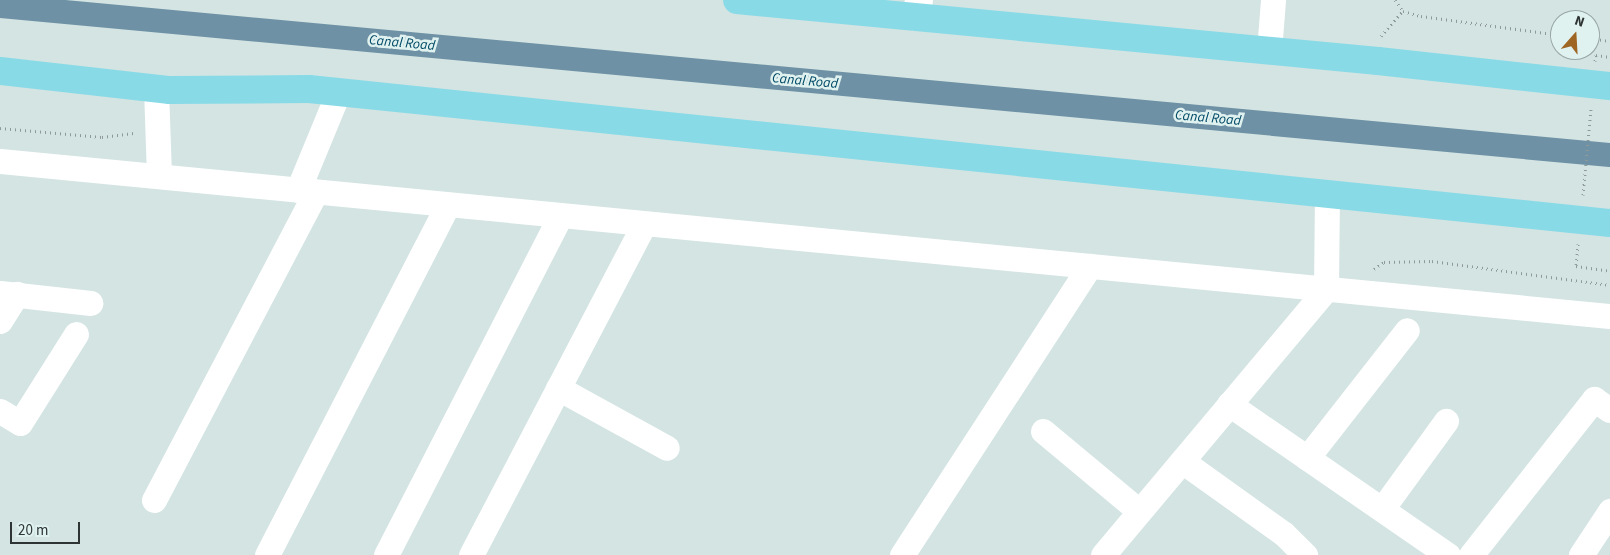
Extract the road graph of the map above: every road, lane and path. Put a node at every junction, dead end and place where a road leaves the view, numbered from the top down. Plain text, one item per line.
1 (737, 0) edge
2 (1273, 0) edge
3 (1395, 0) edge
4 (917, 9) edge
5 (1403, 12) junction
6 (1550, 33) edge
7 (1381, 37) dead end
8 (1269, 51) junction
9 (1610, 57) edge
10 (0, 71) edge
11 (1599, 85) edge
12 (156, 89) junction
13 (338, 93) junction
14 (0, 128) edge
15 (156, 130) junction
16 (0, 161) edge
17 (159, 176) junction
18 (307, 191) junction
19 (1327, 194) junction
20 (1582, 199) dead end
21 (448, 205) junction
22 (560, 216) junction
23 (1610, 223) edge
24 (644, 224) junction
25 (1579, 237) dead end
26 (1090, 266) junction
27 (1610, 271) edge
28 (1610, 285) edge
29 (1335, 290) junction
30 (8, 294) edge
31 (90, 304) dead end
32 (1610, 316) edge
33 (0, 321) edge
34 (1407, 330) dead end
35 (76, 334) dead end
36 (558, 388) junction
37 (1229, 404) junction
38 (1610, 410) edge
39 (0, 411) edge
40 (1446, 421) dead end
41 (1043, 431) dead end
42 (667, 448) dead end
43 (1307, 458) junction
44 (1182, 461) junction
45 (154, 500) dead end
46 (1382, 509) junction
47 (1139, 511) junction
48 (1610, 511) edge
49 (1108, 553) edge
50 (388, 554) edge
51 (266, 555) edge
52 (471, 555) edge
53 (902, 555) edge
54 (1305, 555) edge
55 (1448, 555) edge
56 (1471, 555) edge
57 (1581, 555) edge

1 - 4 highway
2 - 8 street
3 - 5 path
4 - 8 highway
5 - 6 path
5 - 7 path
8 - 11 highway
9 - 11 path
10 - 12 highway
11 - 20 path
12 - 13 highway
12 - 15 street
13 - 18 street
13 - 19 highway
14 - 15 path
15 - 17 street
16 - 17 street
17 - 18 street
18 - 21 street
18 - 45 street
19 - 23 highway
19 - 29 street
21 - 22 street
21 - 51 street
22 - 24 street
22 - 50 street
24 - 26 street
24 - 36 street
25 - 27 path
26 - 29 street
26 - 53 street
28 - 29 path
29 - 32 street
29 - 37 street
30 - 31 street
30 - 33 street
34 - 43 street
35 - 39 street
36 - 42 street
36 - 52 street
37 - 43 street
37 - 44 street
38 - 56 street
40 - 46 street
41 - 47 street
43 - 46 street
44 - 47 street
44 - 54 street
46 - 55 street
47 - 49 street
48 - 57 street

